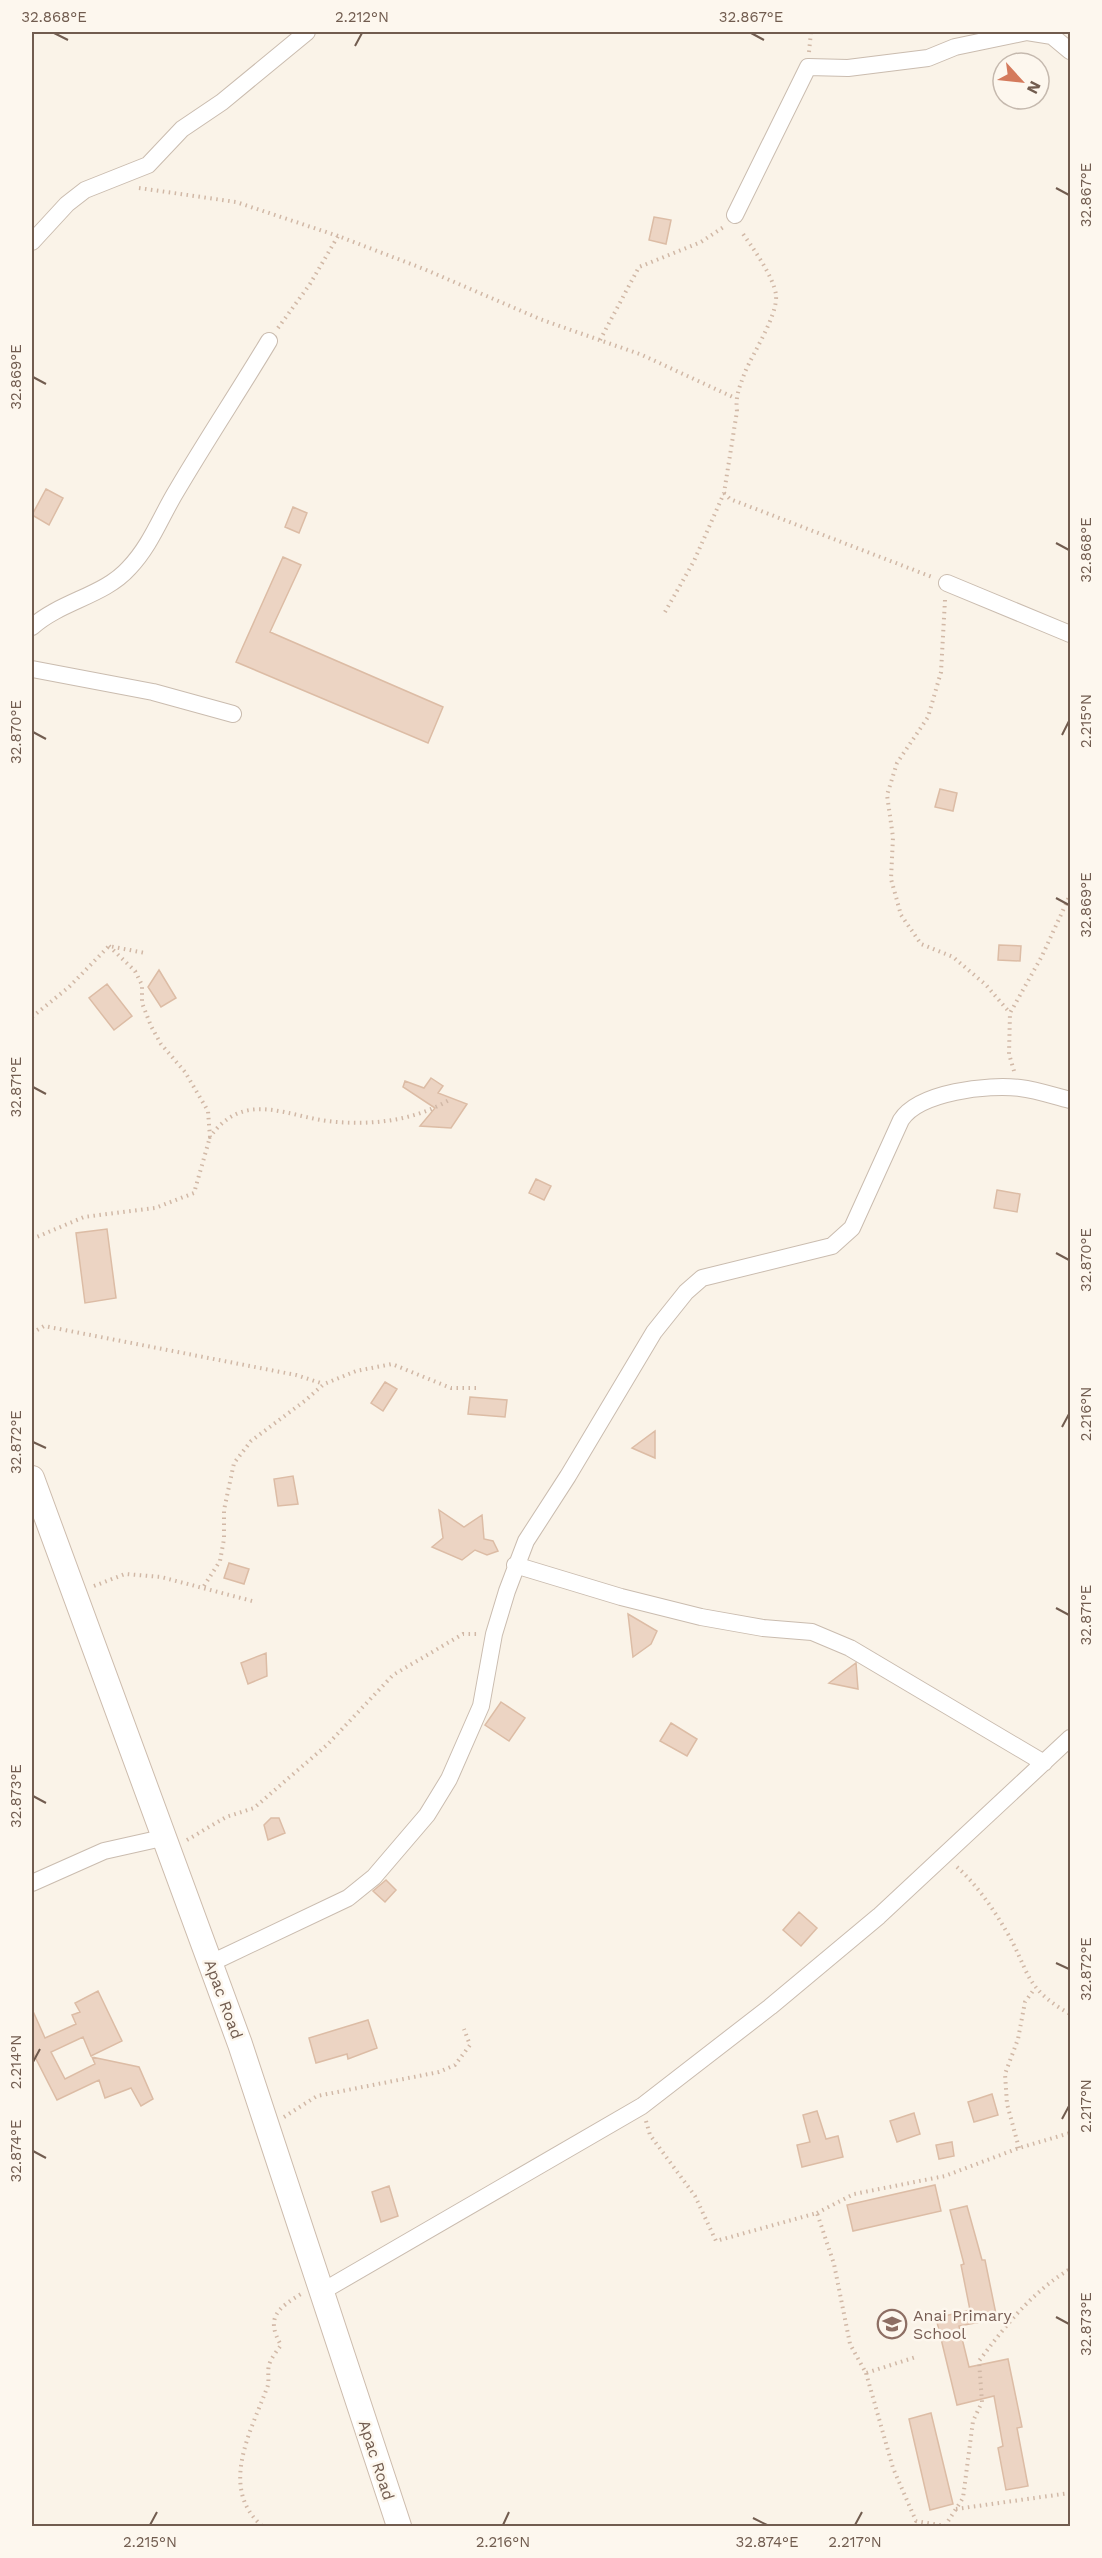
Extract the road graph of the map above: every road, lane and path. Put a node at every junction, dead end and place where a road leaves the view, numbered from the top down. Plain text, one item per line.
1 (308, 32) edge
2 (1071, 51) edge
3 (136, 187) dead end
4 (735, 215) junction
5 (338, 236) junction
6 (32, 242) edge
7 (600, 340) junction
8 (269, 341) joint
9 (735, 398) junction
10 (724, 493) junction
11 (947, 583) junction
12 (665, 612) dead end
13 (32, 627) edge
14 (1071, 634) edge
15 (32, 669) edge
16 (233, 714) dead end
17 (1071, 895) edge
18 (109, 946) junction
19 (145, 953) dead end
20 (1010, 1013) junction
21 (32, 1017) edge
22 (1018, 1088) junction
23 (448, 1100) dead end
24 (1071, 1100) edge
25 (210, 1137) junction
26 (32, 1239) edge
27 (32, 1333) edge
28 (324, 1384) junction
29 (480, 1388) dead end
30 (32, 1478) edge
31 (515, 1565) junction
32 (204, 1586) junction
33 (74, 1594) junction
34 (256, 1602) dead end
35 (494, 1634) junction
36 (1071, 1738) edge
37 (1044, 1763) junction
38 (165, 1845) junction
39 (946, 1856) junction
40 (32, 1883) edge
41 (211, 1962) junction
42 (1035, 1988) junction
43 (1071, 2014) edge
44 (464, 2029) dead end
45 (642, 2106) junction
46 (266, 2129) junction
47 (1071, 2133) edge
48 (1019, 2148) junction
49 (817, 2213) junction
50 (1071, 2269) edge
51 (322, 2291) junction
52 (916, 2357) dead end
53 (866, 2373) junction
54 (1071, 2493) edge
55 (956, 2509) junction
56 (262, 2526) edge
57 (399, 2526) edge
58 (945, 2526) edge

1 - 6 street
2 - 4 street
3 - 5 path
4 - 7 path
4 - 9 path
5 - 7 path
5 - 8 path
7 - 9 path
8 - 13 street
9 - 10 path
10 - 11 path
10 - 12 path
11 - 14 street
11 - 20 path
15 - 16 street
17 - 20 path
18 - 19 path
18 - 21 path
18 - 25 path
20 - 22 path
22 - 24 street
22 - 31 street
23 - 25 path
25 - 26 path
27 - 28 path
28 - 29 path
28 - 32 path
30 - 33 main road, Apac Road
31 - 35 street
31 - 37 street
32 - 33 path
32 - 34 path
33 - 38 main road, Apac Road
35 - 38 path
35 - 41 street
36 - 37 street
37 - 39 street
38 - 40 street
38 - 41 main road, Apac Road
39 - 42 path
39 - 45 street
41 - 46 main road, Apac Road
42 - 43 path
42 - 48 path
44 - 46 path
45 - 49 path
45 - 51 street
46 - 51 main road, Apac Road
47 - 48 path
48 - 49 path
49 - 53 path
50 - 55 path
51 - 56 path
51 - 57 main road, Apac Road
52 - 53 path
53 - 58 path
54 - 55 path
55 - 58 path

